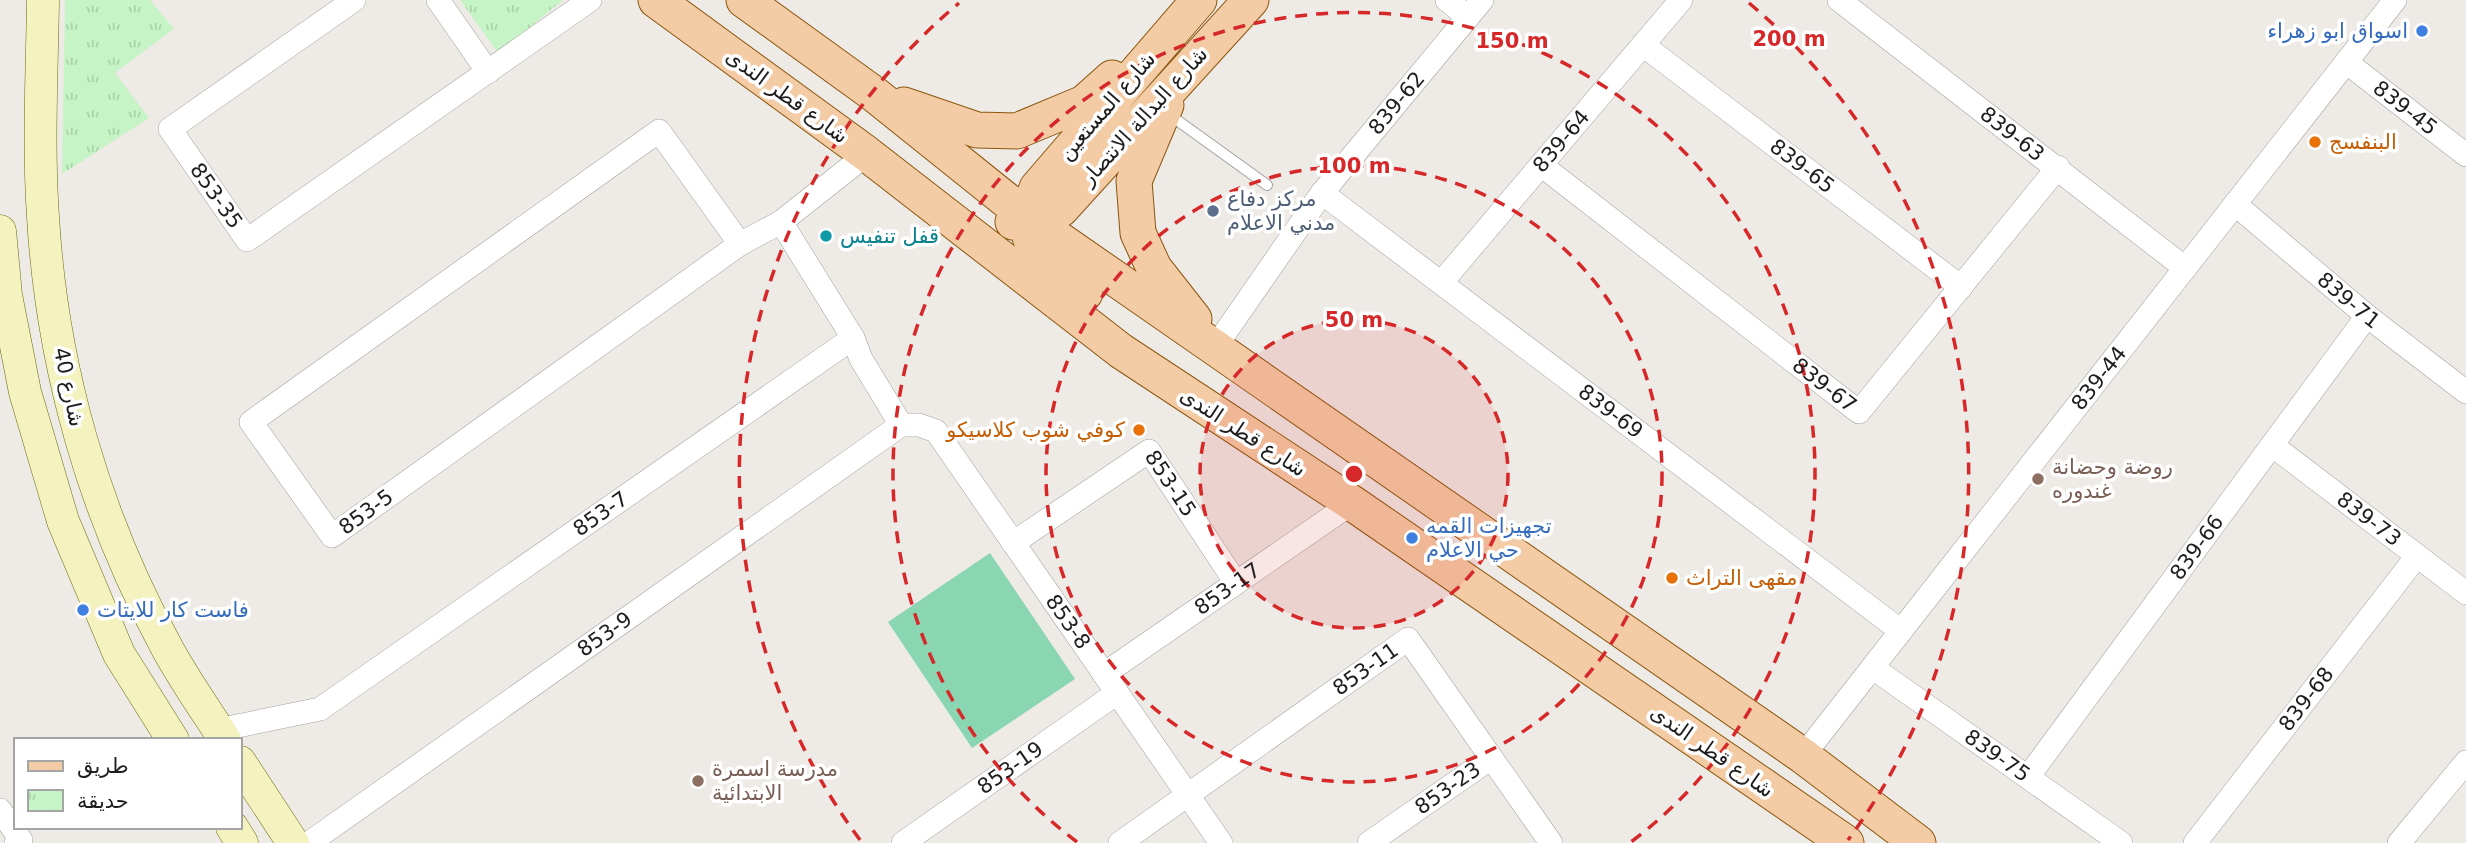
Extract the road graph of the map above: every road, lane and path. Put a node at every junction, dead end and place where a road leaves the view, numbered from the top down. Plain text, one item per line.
1 (43, 0) edge
2 (354, 0) edge
3 (438, 0) edge
4 (590, 0) edge
5 (656, 0) edge
6 (744, 0) edge
7 (1251, 0) edge
8 (1447, 0) edge
9 (1681, 0) edge
10 (1839, 0) edge
11 (2395, 0) edge
12 (1199, 1) edge
13 (1475, 8) edge
14 (1643, 45) junction
15 (2346, 62) junction
16 (488, 72) junction
17 (1182, 73) junction
18 (873, 94) junction
19 (1163, 110) junction
20 (867, 154) junction
21 (2466, 155) edge
22 (1541, 165) junction
23 (2058, 167) junction
24 (1267, 185) dead end
25 (1322, 193) junction
26 (2235, 204) junction
27 (1031, 220) junction
28 (781, 222) junction
29 (0, 231) edge
30 (740, 244) junction
31 (2185, 268) junction
32 (1441, 283) junction
33 (1961, 287) junction
34 (2367, 316) junction
35 (853, 338) junction
36 (1216, 346) junction
37 (2466, 392) edge
38 (901, 425) junction
39 (2272, 445) junction
40 (1352, 503) junction
41 (1013, 542) junction
42 (2417, 556) junction
43 (1236, 583) junction
44 (2466, 593) edge
45 (1901, 631) junction
46 (167, 648) junction
47 (1873, 668) junction
48 (130, 671) junction
49 (1104, 674) junction
50 (1117, 693) junction
51 (222, 735) edge
52 (172, 738) edge
53 (1803, 756) junction
54 (1491, 758) junction
55 (2466, 762) edge
56 (242, 765) edge
57 (2028, 778) junction
58 (1188, 795) junction
59 (0, 810) edge
60 (16, 843) edge
61 (293, 843) edge
62 (309, 843) edge
63 (903, 843) edge
64 (1121, 843) edge
65 (1221, 843) edge
66 (1369, 843) edge
67 (1551, 843) edge
68 (1846, 843) edge
69 (1917, 843) edge
70 (2122, 843) edge
71 (2196, 843) edge
72 (2399, 843) edge

1 - 46 main road, شارع 40
2 - 16 street, 853-35
3 - 16 street
4 - 16 street, 853-35
5 - 20 main road, شارع قطر الندى
6 - 18 main road
7 - 17 main road, شارع البدالة الانتصار
8 - 13 street
9 - 14 street, 839-64
10 - 23 street, 839-63
11 - 15 street, 839-44
12 - 18 main road
12 - 27 main road, شارع المستعين
13 - 25 street, 839-62
14 - 22 street, 839-64
14 - 33 street, 839-65
15 - 21 street, 839-45
15 - 26 street, 839-44
17 - 19 main road
17 - 27 main road, شارع البدالة الانتصار
18 - 27 main road
19 - 24 lane
19 - 36 main road
20 - 27 main road
20 - 28 street
20 - 40 main road, شارع قطر الندى
22 - 32 street, 839-64
22 - 33 street, 839-67
23 - 31 street, 839-63
23 - 33 street, 839-67
25 - 32 street, 839-69
25 - 36 street, 839-62
26 - 31 street, 839-44
26 - 34 street, 839-71
27 - 36 main road
27 - 40 main road
28 - 30 street
28 - 35 street
29 - 48 main road, شارع 40
30 - 30 street, 853-5
31 - 45 street, 839-44
32 - 45 street, 839-69
34 - 37 street, 839-71
34 - 39 street, 839-66
35 - 38 street
35 - 51 street, 853-7
36 - 53 main road
38 - 41 street, 853-8
38 - 62 street, 853-9
39 - 42 street, 839-73
39 - 57 street, 839-66
40 - 43 street, 853-17
40 - 68 main road, شارع قطر الندى
41 - 43 street, 853-15
41 - 49 street, 853-8
42 - 44 street, 839-73
42 - 71 street, 839-68
43 - 49 street, 853-17
45 - 47 street, 839-44
46 - 48 main road
46 - 51 main road, شارع 40
47 - 53 street, 839-44
47 - 57 street, 839-75
48 - 52 main road, شارع 40
49 - 50 street, 853-8
50 - 58 street, 853-8
50 - 63 street, 853-19
53 - 69 main road
54 - 58 street, 853-11
54 - 66 street, 853-23
54 - 67 street, 853-11
55 - 72 street
56 - 61 main road
57 - 70 street, 839-75
58 - 64 street
58 - 65 street, 853-8
59 - 60 street

